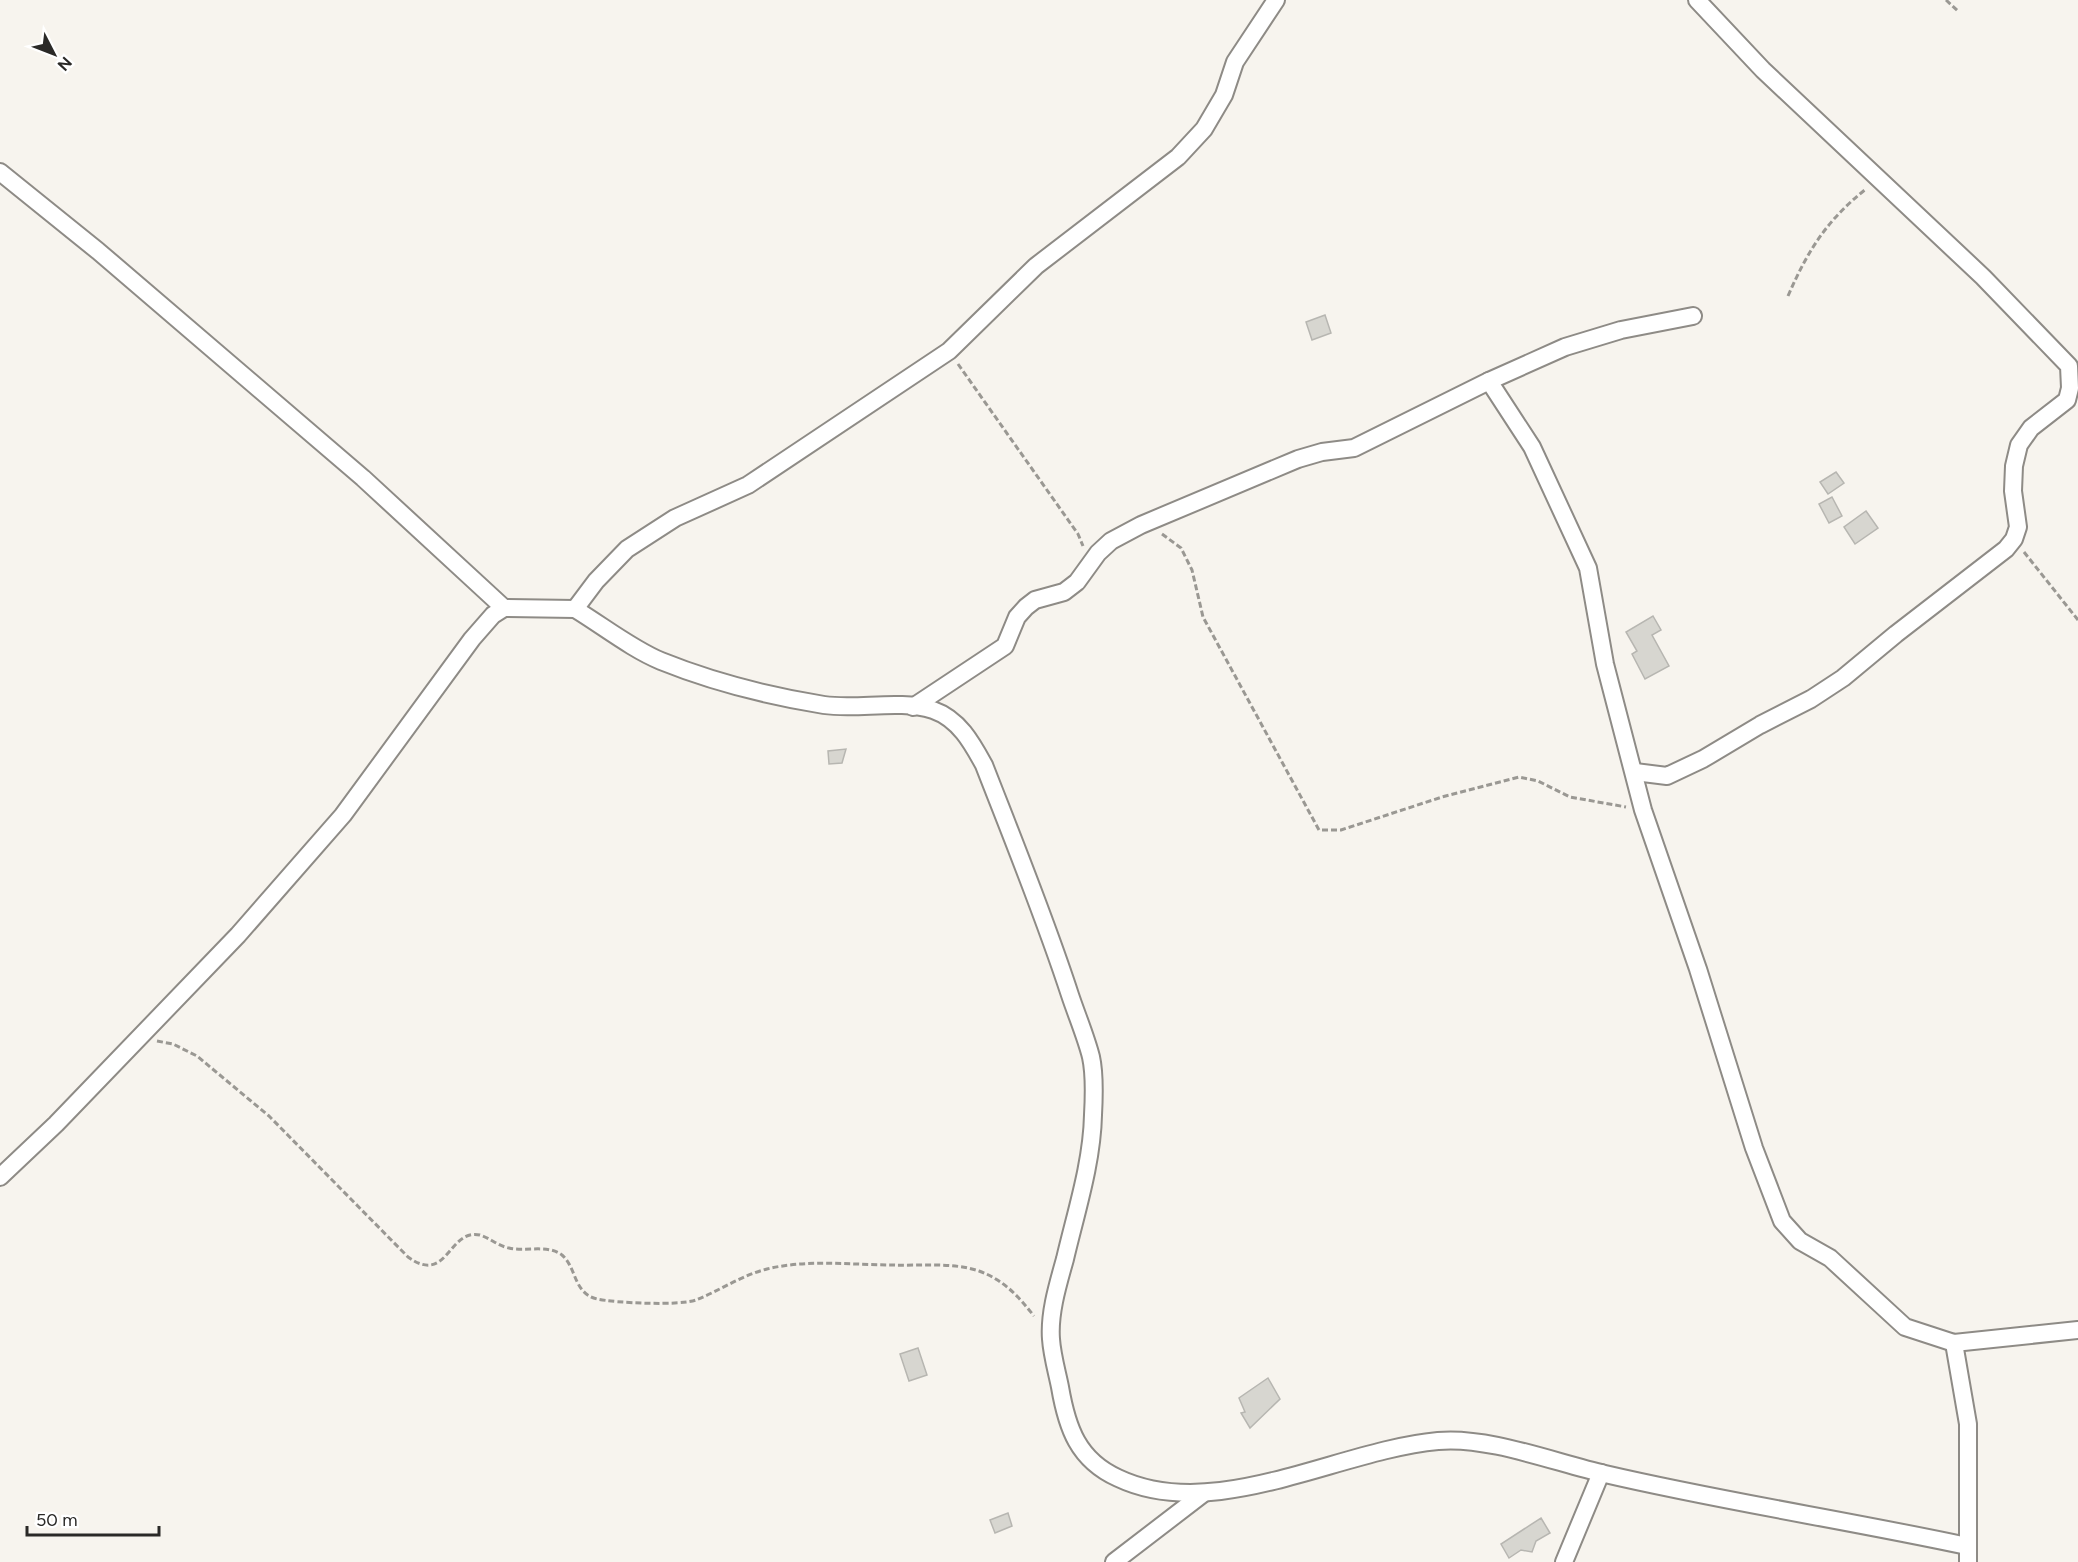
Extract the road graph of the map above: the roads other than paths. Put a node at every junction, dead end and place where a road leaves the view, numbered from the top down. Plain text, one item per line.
1 (1276, 0) edge
2 (1697, 0) edge
3 (0, 172) edge
4 (1693, 316) dead end
5 (1489, 381) junction
6 (504, 608) junction
7 (575, 609) junction
8 (913, 707) junction
9 (1635, 772) junction
10 (0, 1177) edge
11 (2078, 1330) edge
12 (1954, 1342) junction
13 (1601, 1473) junction
14 (1204, 1493) junction
15 (1967, 1554) edge
16 (1114, 1562) edge
17 (1564, 1562) edge

1 - 7 street
2 - 9 street
3 - 6 street
4 - 5 street
5 - 8 street
5 - 9 street
6 - 7 street
6 - 10 street
7 - 8 street
8 - 14 street
9 - 12 street
11 - 12 street
12 - 15 street
13 - 14 street
13 - 15 street
13 - 17 street
14 - 16 street

